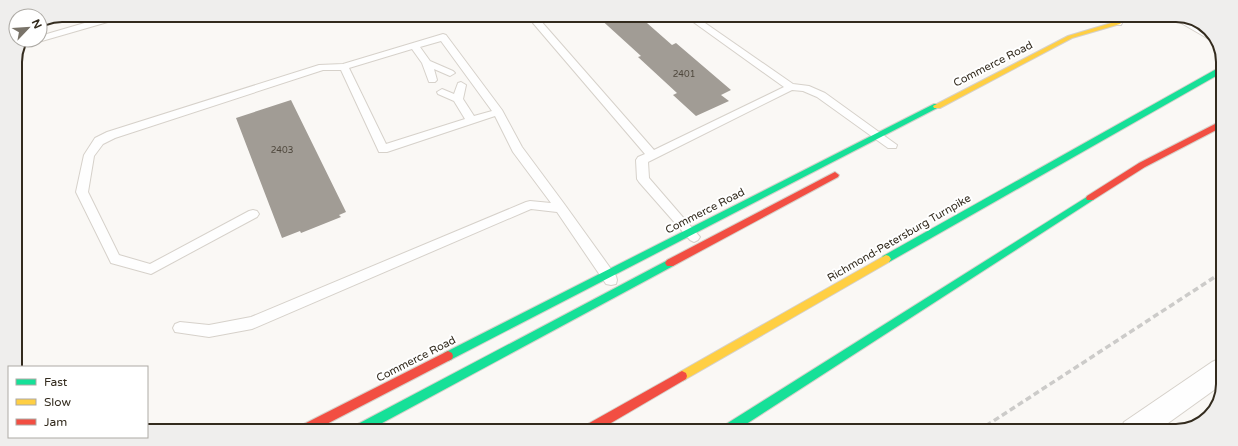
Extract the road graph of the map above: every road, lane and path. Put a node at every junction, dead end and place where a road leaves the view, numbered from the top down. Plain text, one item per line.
1 (99, 22) edge
2 (537, 22) edge
3 (698, 22) edge
4 (1118, 23) joint
5 (48, 37) edge
6 (1092, 40) dead end
7 (414, 46) junction
8 (427, 63) junction
9 (344, 66) junction
10 (450, 73) dead end
11 (1216, 73) edge
12 (432, 80) dead end
13 (461, 85) dead end
14 (791, 87) junction
15 (442, 92) dead end
16 (458, 99) junction
17 (498, 112) junction
18 (472, 121) junction
19 (1216, 127) edge
20 (880, 136) junction
21 (892, 145) dead end
22 (652, 155) junction
23 (843, 171) dead end
24 (561, 208) junction
25 (253, 214) dead end
26 (690, 232) junction
27 (702, 246) junction
28 (607, 274) junction
29 (619, 291) junction
30 (180, 328) dead end
31 (1216, 374) edge
32 (316, 424) edge
33 (369, 424) edge
34 (598, 424) edge
35 (736, 424) edge
36 (1144, 424) edge

1 - 5 lane
2 - 22 lane
3 - 14 lane
4 - 6 main road, Commerce Road
4 - 20 main road, Commerce Road
7 - 8 lane
7 - 9 lane
7 - 17 lane
8 - 10 lane
8 - 12 lane
9 - 18 lane
9 - 25 lane
11 - 34 main road, Richmond-Petersburg Turnpike
13 - 16 lane
14 - 20 lane
14 - 22 lane
15 - 16 lane
16 - 18 lane
17 - 18 lane
17 - 24 lane
19 - 35 main road
20 - 21 lane
20 - 26 main road, Commerce Road
22 - 26 lane
23 - 27 main road
24 - 28 lane
24 - 30 lane
26 - 27 lane
26 - 28 main road, Commerce Road
27 - 29 main road
28 - 29 lane
28 - 32 main road, Commerce Road
29 - 33 main road
31 - 36 street

